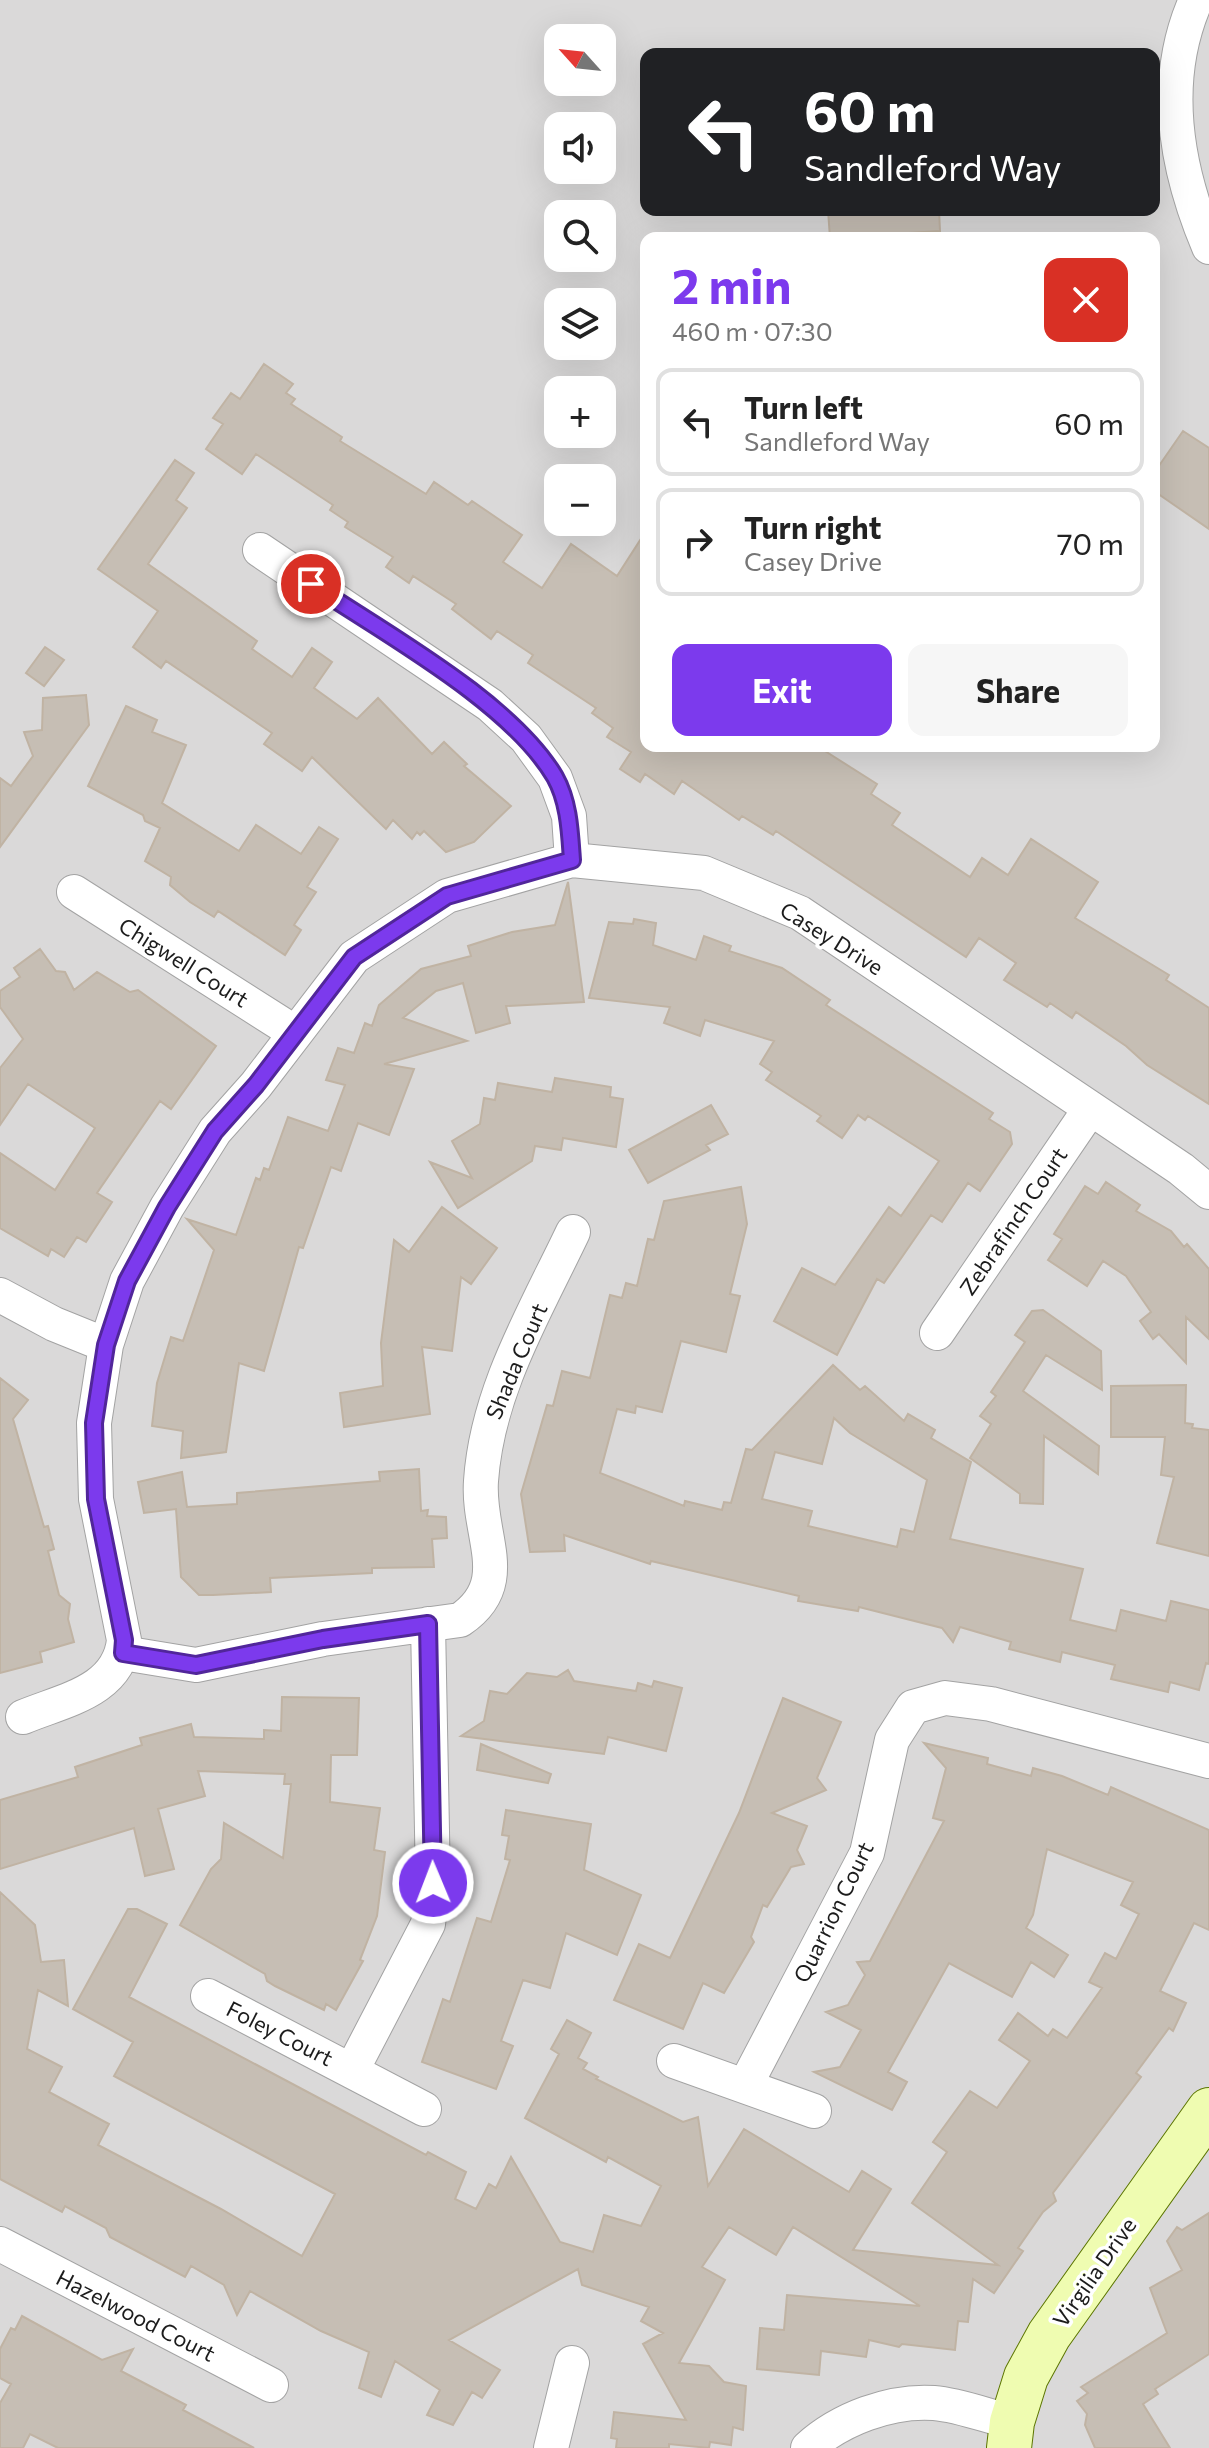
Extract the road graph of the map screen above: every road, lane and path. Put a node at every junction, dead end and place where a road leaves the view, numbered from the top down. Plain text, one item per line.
1 (1196, 0) edge
2 (1209, 247) edge
3 (260, 550) dead end
4 (572, 860) junction
5 (74, 892) dead end
6 (294, 1032) junction
7 (1090, 1109) junction
8 (1209, 1192) edge
9 (573, 1232) dead end
10 (0, 1295) edge
11 (937, 1333) dead end
12 (106, 1345) junction
13 (428, 1624) junction
14 (131, 1654) junction
15 (12, 1720) edge
16 (1209, 1761) edge
17 (208, 1996) dead end
18 (674, 2061) dead end
19 (352, 2070) junction
20 (746, 2084) junction
21 (424, 2109) dead end
22 (1209, 2110) edge
23 (814, 2111) dead end
24 (0, 2244) edge
25 (572, 2363) dead end
26 (271, 2385) dead end
27 (1011, 2435) edge
28 (551, 2448) edge
29 (808, 2448) edge

1 - 2 street
3 - 4 street
4 - 6 street, Casey Drive
4 - 7 street, Casey Drive
5 - 6 street, Chigwell Court
6 - 12 street, Casey Drive
7 - 8 street, Casey Drive
7 - 11 street, Zebrafinch Court
9 - 13 street, Shada Court
10 - 12 street
12 - 14 street, Casey Drive
13 - 14 street
13 - 19 street, Foley Court
14 - 15 street
16 - 20 street, Quarrion Court
17 - 19 street, Foley Court
18 - 20 street
19 - 21 street, Foley Court
20 - 23 street
22 - 27 street, Virgilia Drive
24 - 26 street, Hazelwood Court
25 - 28 street
27 - 29 street

